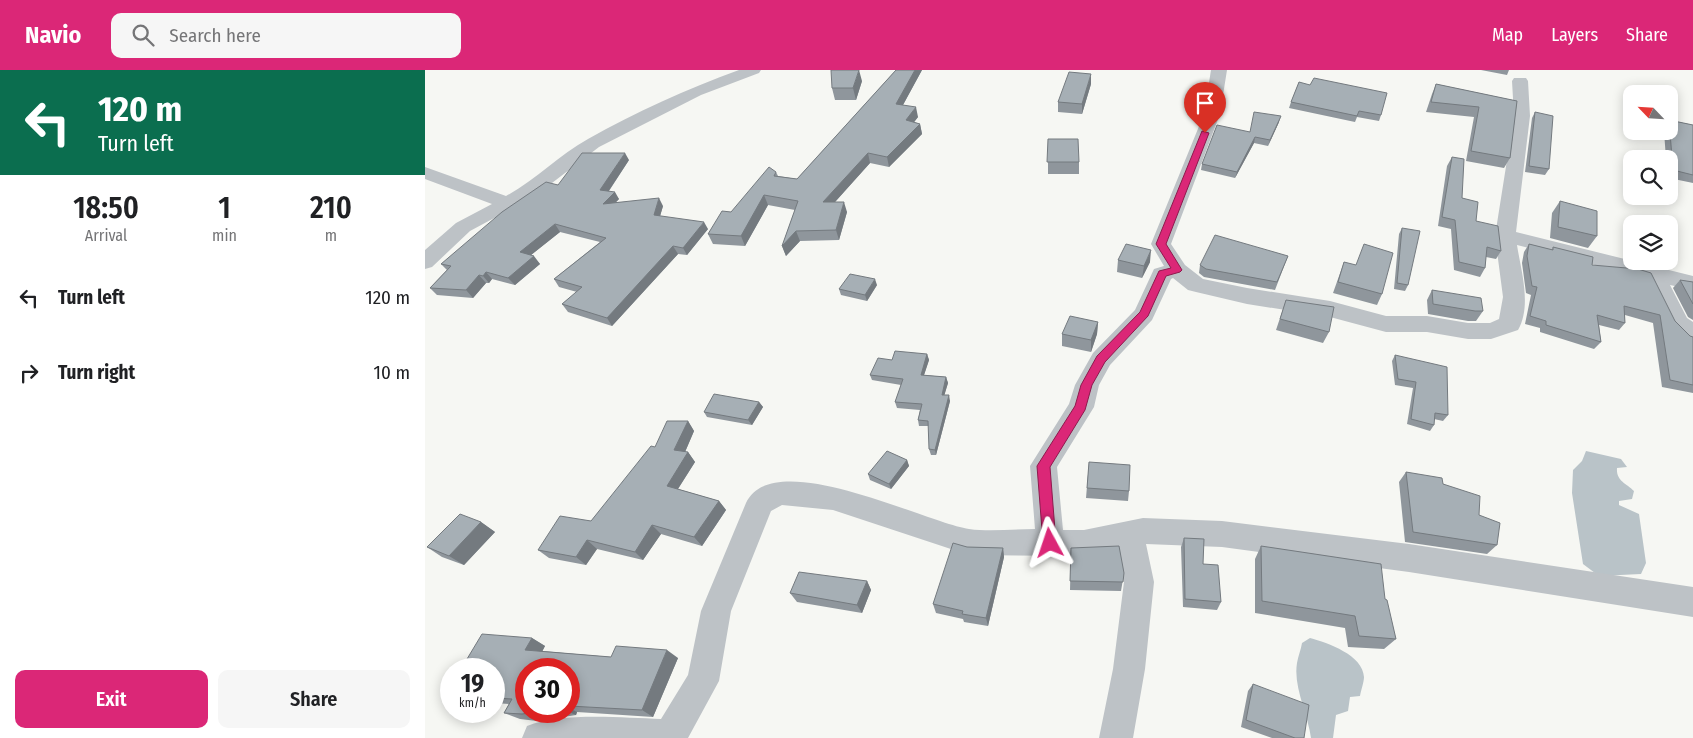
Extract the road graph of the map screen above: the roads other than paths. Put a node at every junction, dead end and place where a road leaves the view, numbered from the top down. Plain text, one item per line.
1 (753, 70) edge
2 (1219, 70) edge
3 (1520, 82) dead end
4 (425, 172) edge
5 (508, 203) junction
6 (1505, 236) junction
7 (425, 262) edge
8 (1177, 270) junction
9 (1655, 275) junction
10 (1693, 283) edge
11 (1693, 338) edge
12 (1130, 534) junction
13 (1050, 543) junction
14 (1693, 602) edge
15 (539, 738) edge
16 (1116, 738) edge

1 - 5 street
2 - 8 street
3 - 6 street
4 - 5 street
5 - 7 street
6 - 8 street
6 - 9 street
8 - 13 street
9 - 10 street
9 - 11 street
12 - 13 street
12 - 14 street
12 - 16 street
13 - 15 street

